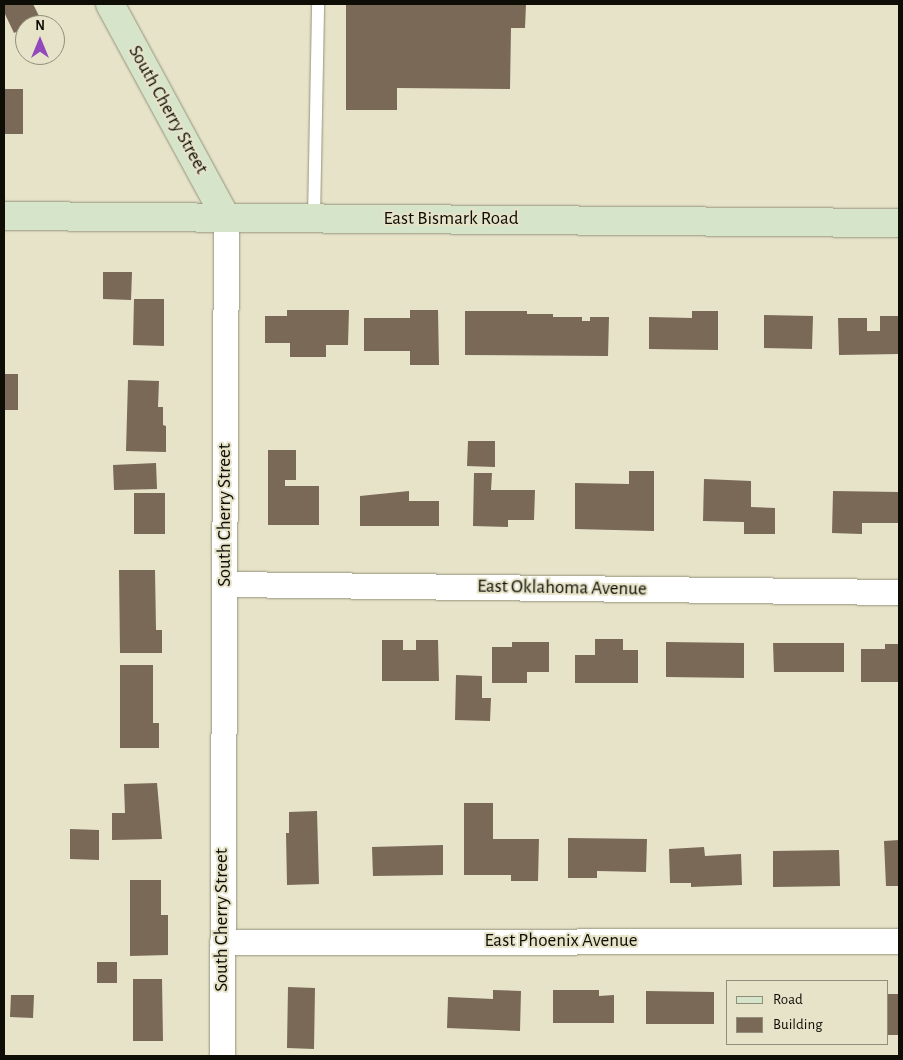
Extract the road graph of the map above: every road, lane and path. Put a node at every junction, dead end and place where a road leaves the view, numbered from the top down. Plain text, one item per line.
1 (110, 4) edge
2 (318, 4) edge
3 (4, 216) edge
4 (226, 218) junction
5 (314, 218) junction
6 (899, 223) edge
7 (224, 584) junction
8 (899, 592) edge
9 (899, 941) edge
10 (222, 942) junction
11 (222, 1056) edge

1 - 4 street, South Cherry Street
2 - 5 lane
3 - 4 street, East Bismark Road
4 - 5 street, East Bismark Road
4 - 7 street, South Cherry Street
5 - 6 street, East Bismark Road
7 - 8 street, East Oklahoma Avenue
7 - 10 street, South Cherry Street
9 - 10 street, East Phoenix Avenue
10 - 11 street, South Cherry Street

